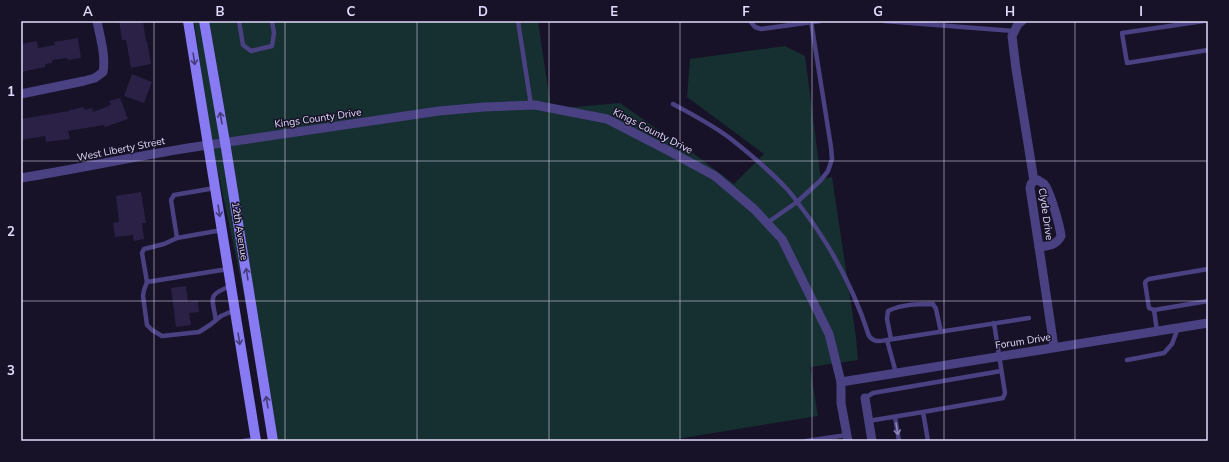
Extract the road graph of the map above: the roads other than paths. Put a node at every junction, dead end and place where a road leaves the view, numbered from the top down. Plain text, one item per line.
1 (97, 21) edge
2 (188, 21) edge
3 (204, 21) edge
4 (239, 21) edge
5 (272, 21) edge
6 (518, 21) edge
7 (750, 21) edge
8 (820, 21) edge
9 (884, 21) edge
10 (1204, 21) edge
11 (811, 22) edge
12 (778, 24) edge
13 (1017, 24) edge
14 (1208, 50) edge
15 (21, 94) edge
16 (673, 104) dead end
17 (531, 105) junction
18 (226, 142) junction
19 (208, 145) junction
20 (21, 178) edge
21 (1034, 181) junction
22 (215, 188) junction
23 (797, 202) junction
24 (768, 223) junction
25 (222, 230) junction
26 (177, 238) junction
27 (1039, 247) junction
28 (228, 269) junction
29 (1208, 269) edge
30 (147, 282) junction
31 (231, 286) junction
32 (1208, 301) edge
33 (235, 310) junction
34 (1154, 310) junction
35 (1030, 318) dead end
36 (216, 320) junction
37 (994, 323) junction
38 (1208, 323) edge
39 (1178, 328) junction
40 (1157, 331) junction
41 (941, 332) junction
42 (889, 340) junction
43 (1054, 347) junction
44 (998, 356) junction
45 (1127, 360) dead end
46 (1001, 371) junction
47 (896, 373) junction
48 (841, 382) junction
49 (865, 398) joint
50 (923, 412) junction
51 (895, 417) junction
52 (868, 422) junction
53 (847, 438) edge
54 (256, 440) edge
55 (243, 441) edge
56 (274, 441) edge
57 (807, 441) edge
58 (872, 441) edge
59 (899, 441) edge
60 (928, 441) edge

1 - 15 street
2 -> 19 main road, 12th Avenue
18 -> 3 main road, 12th Avenue
4 - 5 lane
6 - 17 lane
7 - 12 lane
8 - 11 lane
9 - 13 lane
10 - 14 lane
11 - 12 lane
11 - 23 lane
13 - 21 street
16 - 23 lane
17 - 18 street, Kings County Drive
17 - 24 street, Kings County Drive
18 - 19 street, West Liberty Street
56 -> 18 main road, 12th Avenue
19 - 20 street, West Liberty Street
19 - 22 main road, 12th Avenue
21 - 27 street, Clyde Drive
21 - 27 street, Clyde Drive
22 -> 25 main road, 12th Avenue
22 - 26 lane
23 - 24 lane
23 - 42 lane
24 - 48 street, Kings County Drive
25 - 26 lane
25 - 28 main road, 12th Avenue
26 - 30 lane
27 - 43 street, Clyde Drive
28 - 30 lane
28 - 31 main road, 12th Avenue
29 - 34 lane
30 - 36 lane
31 - 33 main road, 12th Avenue
31 - 36 lane
32 - 34 lane
33 - 36 lane
33 -> 54 main road, 12th Avenue
34 - 40 lane
35 - 37 lane
37 - 41 lane
37 - 44 lane
38 - 39 street, Forum Drive
39 - 40 street, Forum Drive
39 - 45 lane
40 - 43 street, Forum Drive
41 - 42 lane
41 - 42 lane
42 - 47 lane
43 - 44 street, Forum Drive
44 - 46 lane
44 - 47 street, Forum Drive
46 - 49 lane
46 - 50 lane
47 - 48 street, Forum Drive
48 - 53 street, Kings County Drive
49 - 52 street
50 - 51 lane
50 - 60 lane
51 - 52 lane
51 -> 59 lane
52 - 58 street
53 - 57 lane
54 - 55 lane

